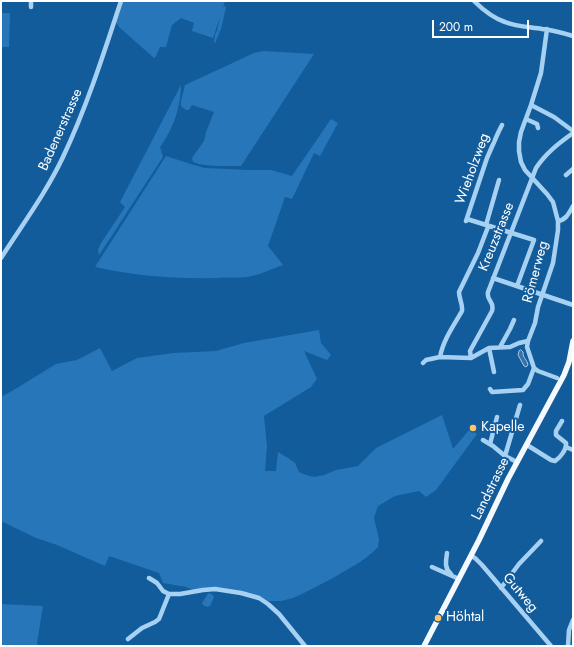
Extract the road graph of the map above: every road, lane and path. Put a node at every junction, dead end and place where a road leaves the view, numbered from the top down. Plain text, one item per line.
1 (31, 1) edge
2 (121, 1) edge
3 (474, 1) edge
4 (31, 7) dead end
5 (547, 29) junction
6 (573, 36) edge
7 (531, 105) junction
8 (526, 119) junction
9 (502, 125) dead end
10 (538, 128) dead end
11 (573, 132) edge
12 (573, 169) edge
13 (566, 175) dead end
14 (532, 178) junction
15 (499, 180) dead end
16 (573, 206) edge
17 (558, 221) junction
18 (487, 226) junction
19 (510, 233) junction
20 (1, 258) edge
21 (493, 278) junction
22 (516, 286) junction
23 (542, 295) junction
24 (573, 305) edge
25 (514, 320) dead end
26 (528, 341) junction
27 (573, 342) edge
28 (489, 348) junction
29 (500, 348) junction
30 (572, 349) edge
31 (440, 357) junction
32 (471, 358) junction
33 (423, 363) dead end
34 (534, 368) junction
35 (494, 372) dead end
36 (557, 378) dead end
37 (490, 389) dead end
38 (520, 405) dead end
39 (497, 417) dead end
40 (562, 421) dead end
41 (483, 440) dead end
42 (490, 444) junction
43 (527, 445) junction
44 (566, 447) junction
45 (573, 450) edge
46 (505, 456) junction
47 (517, 462) junction
48 (541, 541) dead end
49 (447, 554) dead end
50 (471, 556) junction
51 (432, 567) dead end
52 (149, 578) dead end
53 (457, 578) junction
54 (501, 588) junction
55 (169, 594) junction
56 (573, 620) edge
57 (128, 639) dead end
58 (304, 646) edge
59 (424, 646) edge
60 (551, 646) edge
61 (568, 646) edge

1 - 4 street
2 - 20 street, Badenerstrasse
3 - 5 street
5 - 6 street
5 - 7 street, Römerweg
7 - 8 street, Römerweg
7 - 11 street
8 - 10 street
8 - 14 street, Römerweg
9 - 18 street, Wieholzweg
11 - 14 street, Kreuzstrasse
12 - 13 street
14 - 17 street, Römerweg
14 - 19 street, Kreuzstrasse
15 - 18 street
16 - 17 street
17 - 23 street, Römerweg
18 - 19 street
18 - 31 street
19 - 21 street, Kreuzstrasse
19 - 22 street
21 - 22 street
21 - 32 street, Kreuzstrasse
22 - 23 street
23 - 24 street
23 - 26 street, Römerweg
25 - 29 street
26 - 29 street
26 - 34 street
27 - 30 main road, Landstrasse
28 - 29 street
28 - 32 street
28 - 35 street
30 - 43 main road, Landstrasse
31 - 32 street
31 - 33 street
34 - 36 street
34 - 37 street
38 - 46 street
39 - 42 street
40 - 44 street
41 - 42 street
42 - 46 street
43 - 44 street
43 - 47 main road, Landstrasse
44 - 45 street
46 - 47 street
47 - 50 main road, Landstrasse
48 - 54 street
49 - 53 street
50 - 53 main road, Landstrasse
50 - 54 street, Gutweg
51 - 53 street
52 - 55 street
53 - 59 main road, Landstrasse
54 - 60 street, Gutweg
55 - 57 street
55 - 58 street
56 - 61 street

